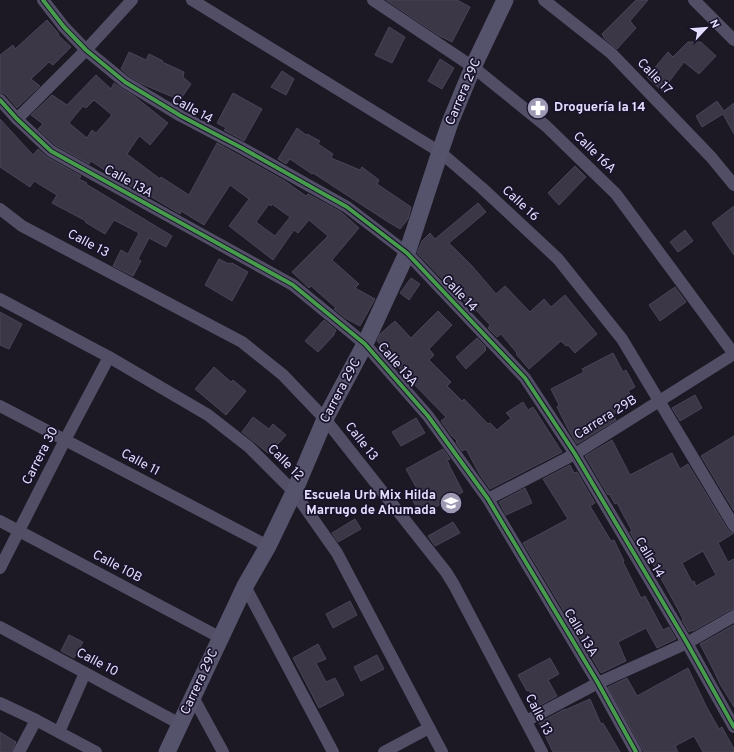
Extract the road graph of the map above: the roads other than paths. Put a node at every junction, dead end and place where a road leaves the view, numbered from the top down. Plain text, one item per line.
1 (43, 0) edge
2 (132, 0) edge
3 (192, 0) edge
4 (374, 0) edge
5 (505, 0) edge
6 (544, 0) edge
7 (694, 0) edge
8 (734, 40) edge
9 (86, 50) junction
10 (473, 67) junction
11 (0, 100) edge
12 (17, 119) junction
13 (440, 152) junction
14 (734, 185) edge
15 (0, 209) edge
16 (407, 253) junction
17 (0, 299) edge
18 (365, 344) junction
19 (734, 354) edge
20 (109, 357) junction
21 (659, 402) junction
22 (0, 406) edge
23 (325, 419) junction
24 (65, 440) junction
25 (576, 454) junction
26 (294, 492) junction
27 (488, 499) junction
28 (0, 521) edge
29 (734, 526) edge
30 (19, 532) junction
31 (268, 546) junction
32 (0, 568) edge
33 (245, 586) junction
34 (734, 616) edge
35 (0, 627) edge
36 (221, 638) junction
37 (687, 643) junction
38 (85, 673) junction
39 (598, 683) junction
40 (193, 697) junction
41 (0, 703) edge
42 (36, 720) junction
43 (526, 721) junction
44 (180, 724) junction
45 (734, 727) edge
46 (429, 728) junction
47 (59, 732) junction
48 (90, 751) edge
49 (19, 752) edge
50 (167, 752) edge
51 (222, 752) edge
52 (333, 752) edge
53 (384, 752) edge
54 (442, 752) edge
55 (542, 752) edge
56 (636, 752) edge

1 - 9 street, Calle 14
2 - 9 street
3 - 13 street, Calle 16
4 - 10 street, Calle 16A
5 - 10 street, Carrera 29C
6 - 14 street, Calle 17
7 - 8 street
9 - 12 street
9 - 16 street, Calle 14
10 - 13 street, Carrera 29C
10 - 19 street, Calle 16A
11 - 12 street, Calle 13A
12 - 18 street, Calle 13A
13 - 16 street, Carrera 29C
13 - 21 street, Calle 16
15 - 23 street, Calle 13
16 - 18 street, Carrera 29C
16 - 25 street, Calle 14
17 - 20 street, Calle 12
18 - 23 street, Carrera 29C
18 - 27 street, Calle 13A
19 - 21 street, Carrera 29B
20 - 24 street, Carrera 30
20 - 26 street, Calle 12
21 - 25 street, Carrera 29B
21 - 29 street, Calle 16
22 - 24 street, Calle 11
23 - 26 street, Carrera 29C
23 - 43 street, Calle 13
24 - 30 street, Carrera 30
24 - 31 street, Calle 11
25 - 27 street, Carrera 29B
25 - 37 street, Calle 14
26 - 31 street, Carrera 29C
26 - 46 street, Calle 12
27 - 39 street, Calle 13A
28 - 30 street, Calle 10B
30 - 32 street, Carrera 30
30 - 36 street, Calle 10B
31 - 33 street, Carrera 29C
33 - 36 street, Carrera 29C
33 - 52 street
34 - 37 street
35 - 38 street, Calle 10
36 - 40 street, Carrera 29C
37 - 39 street
37 - 45 street, Calle 14
38 - 44 street, Calle 10
38 - 47 street
39 - 43 street
39 - 56 street, Calle 13A
40 - 44 street, Carrera 29C
40 - 51 street
41 - 42 street
42 - 47 street
42 - 49 street
43 - 55 street, Calle 13
44 - 50 street, Carrera 29C
46 - 53 street
46 - 54 street, Calle 12
47 - 48 street

